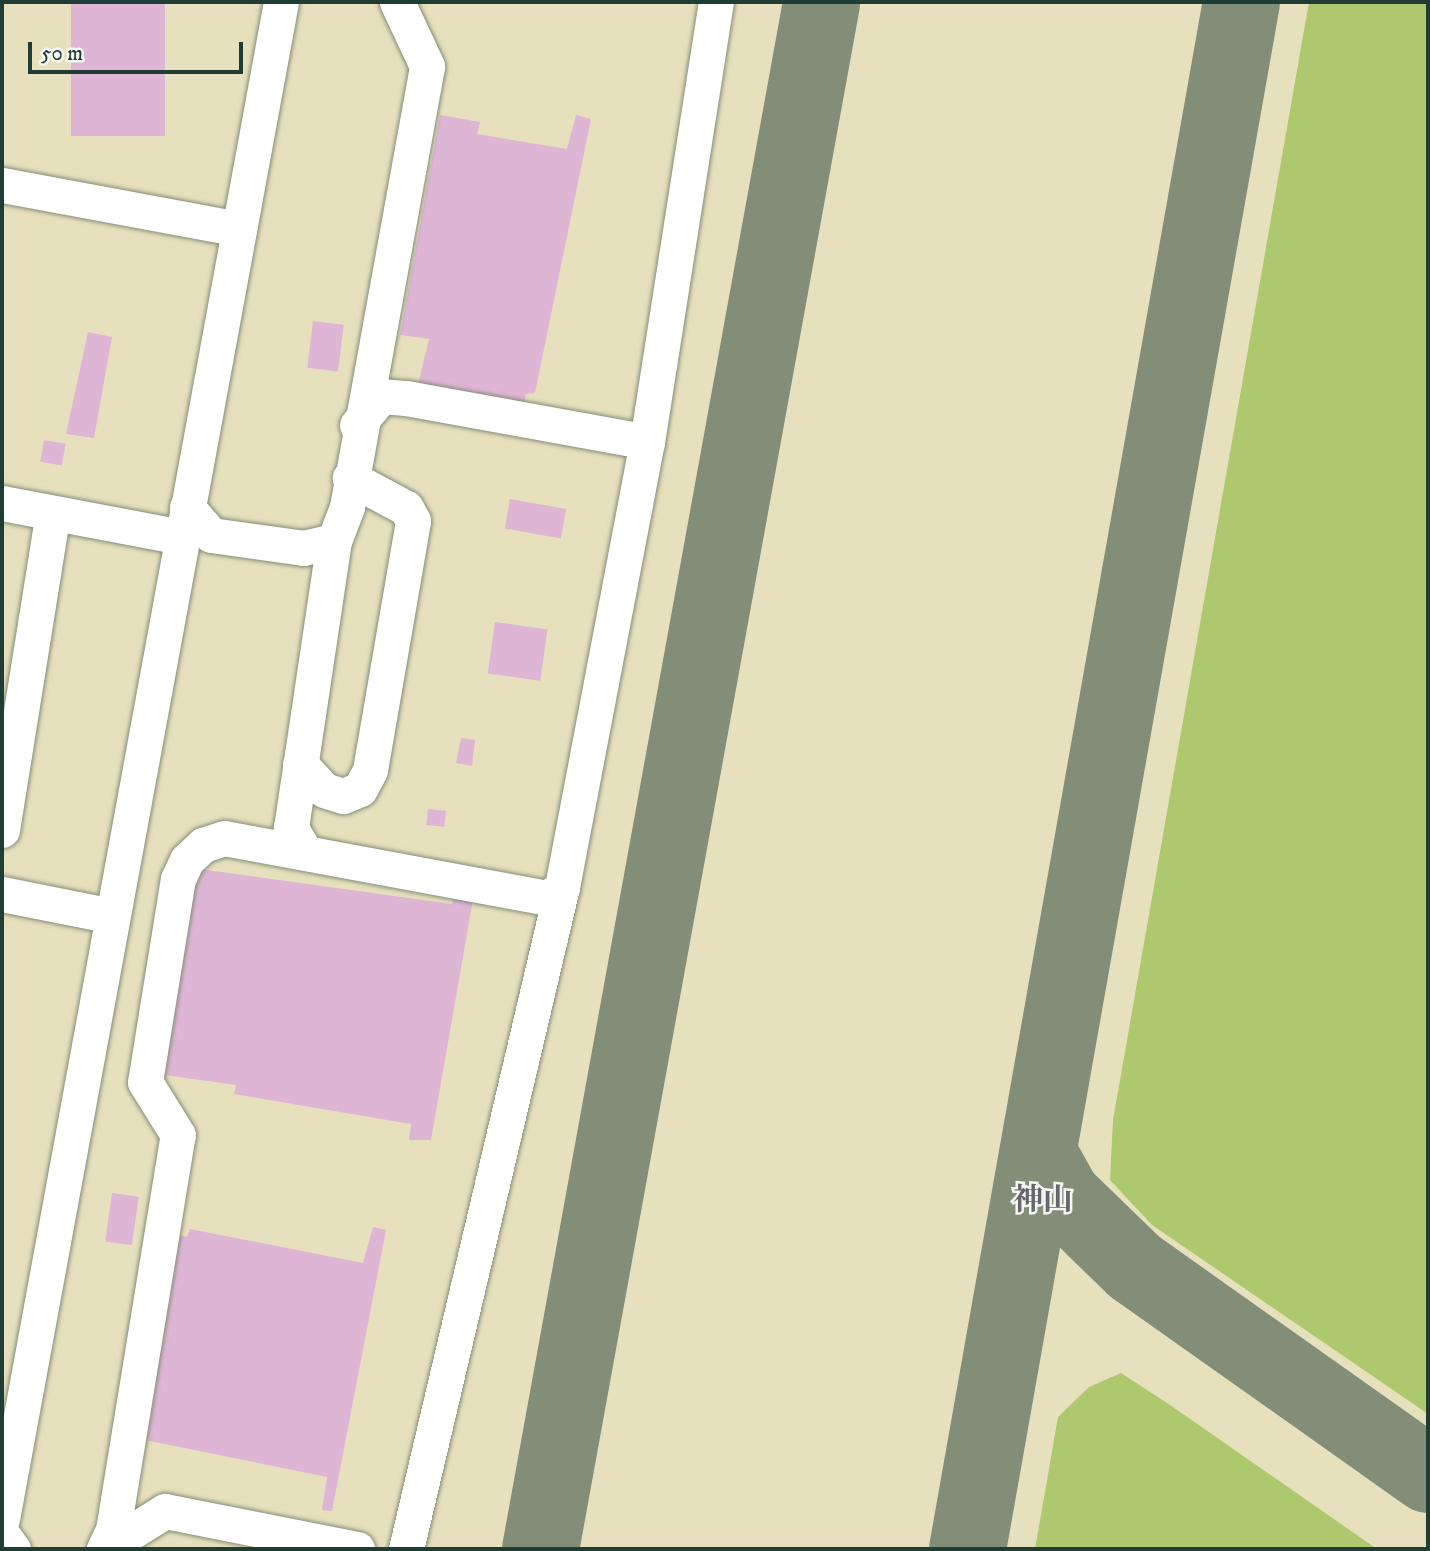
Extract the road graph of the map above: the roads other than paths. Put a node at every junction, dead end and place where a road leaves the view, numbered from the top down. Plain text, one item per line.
1 (281, 2) edge
2 (397, 2) edge
3 (716, 2) edge
4 (2, 185) edge
5 (239, 229) junction
6 (357, 425) junction
7 (647, 442) junction
8 (355, 492) junction
9 (2, 503) edge
10 (53, 513) junction
11 (190, 532) junction
12 (318, 545) junction
13 (303, 806) junction
14 (2, 830) edge
15 (562, 887) junction
16 (2, 894) edge
17 (112, 916) junction
18 (2, 1519) edge
19 (2, 1534) edge
20 (13, 1549) edge
21 (104, 1549) edge
22 (356, 1549) edge
23 (406, 1549) edge

1 - 5 lane
2 - 6 lane
3 - 7 lane
4 - 5 lane
5 - 11 lane
6 - 7 lane
6 - 8 lane
7 - 15 lane
8 - 12 lane
8 - 13 lane
9 - 10 lane
10 - 11 lane
10 - 14 lane
11 - 12 lane
11 - 17 lane
12 - 13 lane
13 - 15 lane
13 - 21 lane
15 - 23 lane
16 - 17 lane
17 - 18 lane
19 - 20 lane
21 - 22 lane

